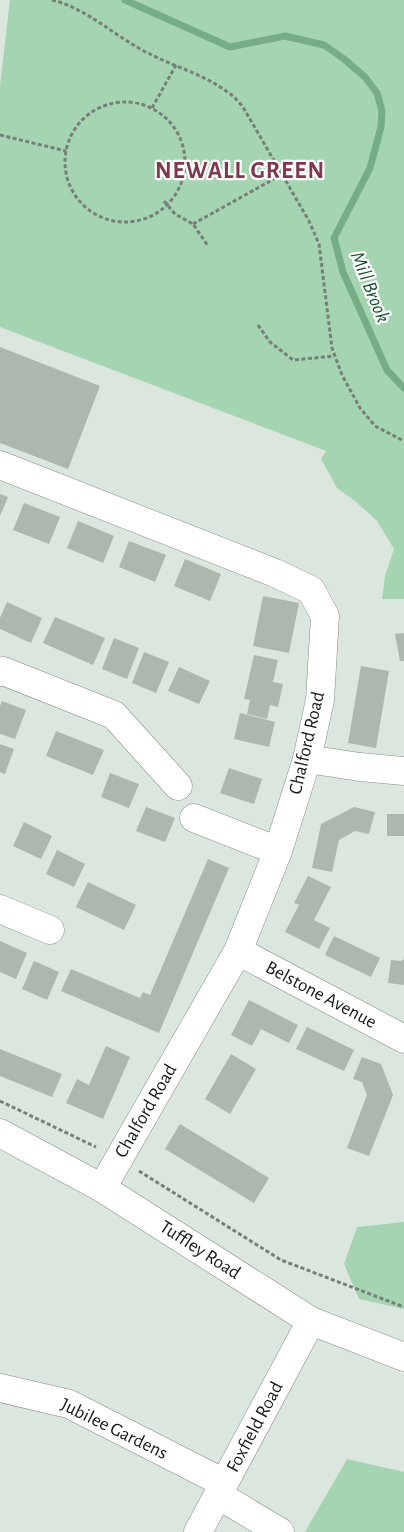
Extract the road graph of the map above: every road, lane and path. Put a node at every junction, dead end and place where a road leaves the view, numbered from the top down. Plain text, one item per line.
1 (52, 0) edge
2 (176, 65) junction
3 (152, 108) junction
4 (0, 135) edge
5 (66, 151) junction
6 (282, 175) junction
7 (164, 202) dead end
8 (167, 205) junction
9 (193, 224) junction
10 (208, 246) dead end
11 (258, 324) dead end
12 (334, 356) junction
13 (404, 441) edge
14 (0, 464) edge
15 (0, 672) edge
16 (307, 759) junction
17 (404, 771) edge
18 (178, 786) dead end
19 (194, 818) dead end
20 (278, 851) junction
21 (0, 909) edge
22 (50, 930) dead end
23 (238, 951) junction
24 (404, 1040) edge
25 (0, 1101) edge
26 (0, 1134) edge
27 (119, 1158) junction
28 (102, 1188) junction
29 (404, 1307) edge
30 (311, 1321) junction
31 (404, 1357) edge
32 (0, 1388) edge
33 (221, 1489) junction
34 (198, 1532) edge
35 (280, 1532) edge

1 - 2 path
2 - 3 path
2 - 6 path
3 - 5 path
3 - 8 path
4 - 5 path
5 - 8 path
6 - 9 path
6 - 12 path
7 - 8 path
8 - 9 path
9 - 10 path
11 - 12 path
12 - 13 path
14 - 16 street, Chalford Road
15 - 18 street
16 - 17 street
16 - 20 street, Chalford Road
19 - 20 street
20 - 23 street, Chalford Road
21 - 22 street
23 - 24 street, Belstone Avenue
23 - 27 street, Chalford Road
25 - 27 path
26 - 28 street, Tuffley Road
27 - 28 street, Chalford Road
27 - 29 path
28 - 30 street, Tuffley Road
30 - 31 street, Tuffley Road
30 - 33 street, Foxfield Road
32 - 33 street, Jubilee Gardens
33 - 34 street, Foxfield Road
33 - 35 street, Jubilee Gardens

